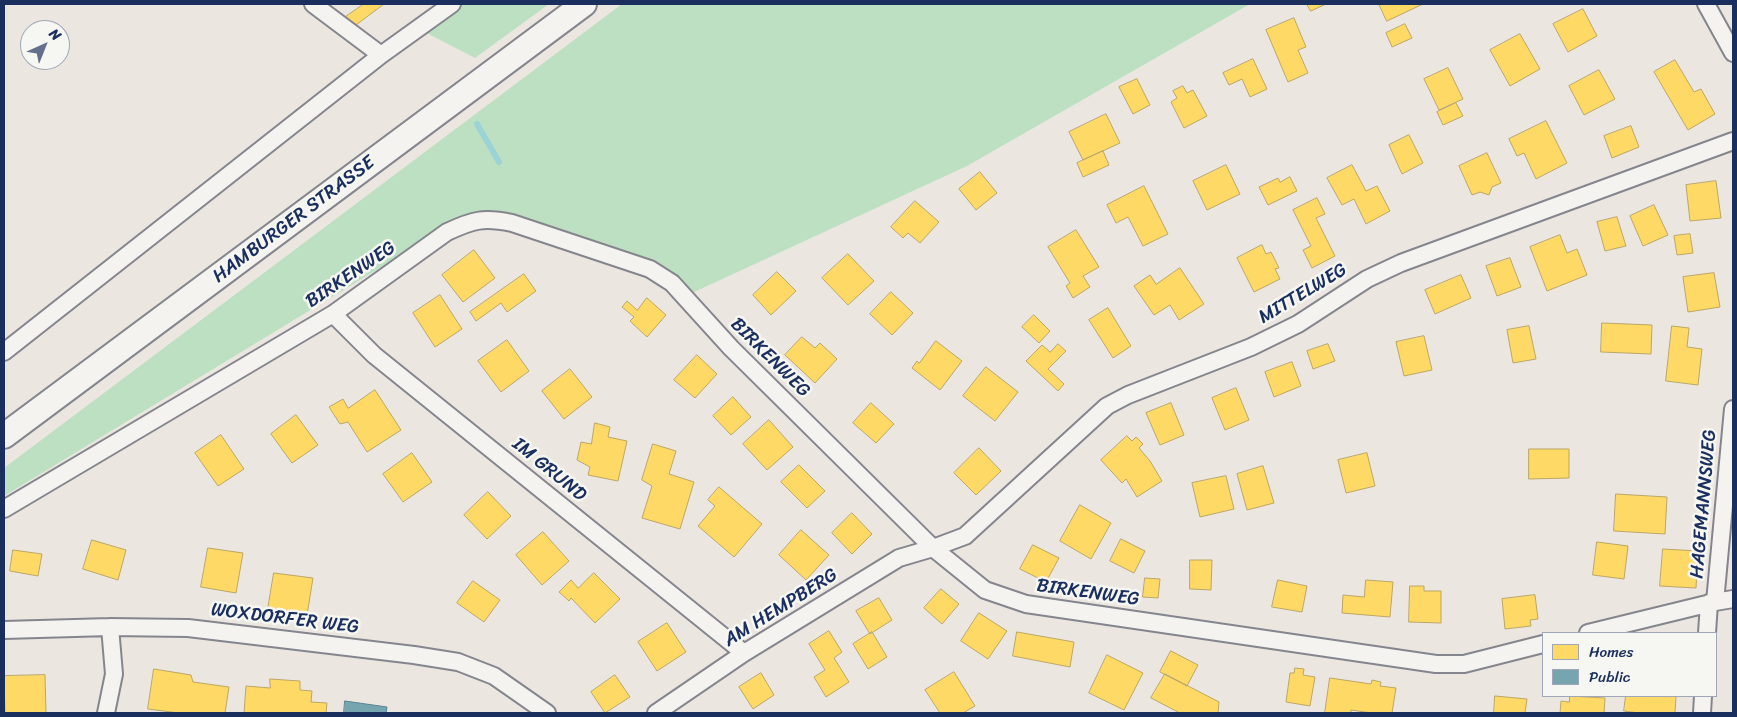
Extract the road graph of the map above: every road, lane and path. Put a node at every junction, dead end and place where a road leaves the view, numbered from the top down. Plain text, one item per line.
1 (313, 4) edge
2 (452, 4) edge
3 (584, 4) edge
4 (1706, 4) edge
5 (1733, 53) edge
6 (381, 55) junction
7 (1733, 141) edge
8 (333, 314) junction
9 (4, 352) edge
10 (1733, 409) edge
11 (4, 436) edge
12 (4, 509) edge
13 (933, 548) junction
14 (1733, 599) edge
15 (1712, 602) junction
16 (110, 628) junction
17 (4, 630) edge
18 (1592, 632) edge
19 (1707, 632) edge
20 (1542, 644) edge
21 (744, 653) junction
22 (1703, 697) edge
23 (106, 713) edge
24 (547, 713) edge
25 (656, 713) edge
26 (1702, 713) edge

1 - 6 street
2 - 6 street
3 - 11 main road, HAMBURGER STRASSE
4 - 5 street
6 - 9 street
7 - 13 street, MITTELWEG
8 - 12 street, BIRKENWEG
8 - 13 street, BIRKENWEG
8 - 21 street, IM GRUND
10 - 15 street, HAGEMANNSWEG
13 - 20 street, BIRKENWEG
13 - 21 street, AM HEMPBERG
14 - 15 street
15 - 18 street
15 - 19 street, HAGEMANNSWEG
16 - 17 street, WOXDORFER WEG
16 - 23 street
16 - 24 street, WOXDORFER WEG
21 - 25 street, AM HEMPBERG
22 - 26 street

